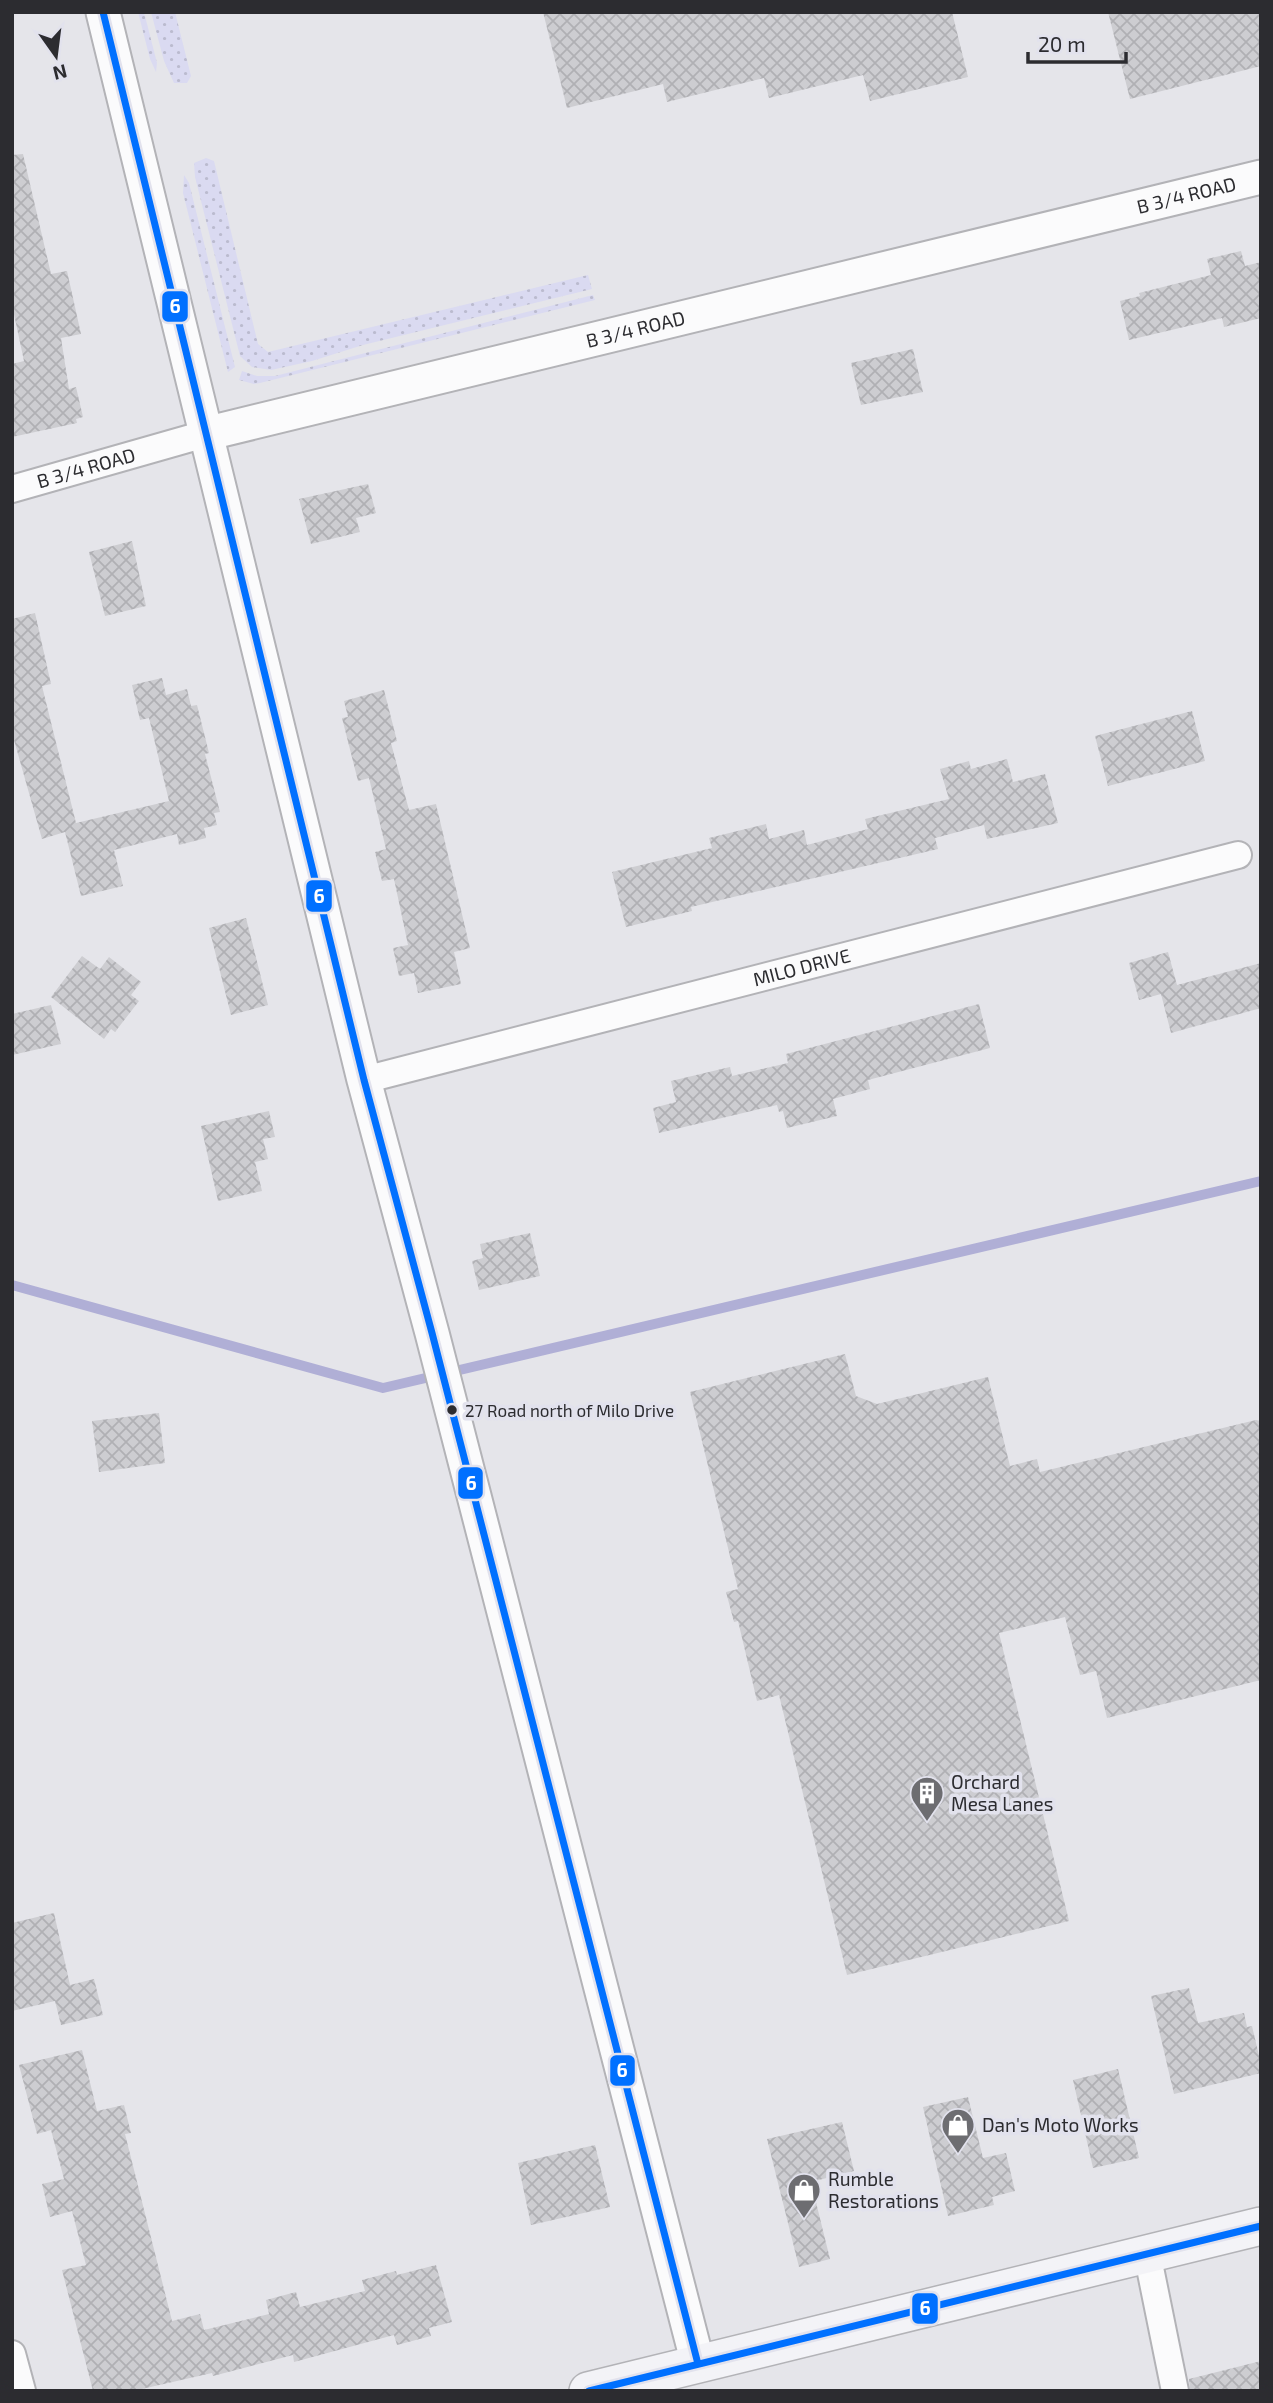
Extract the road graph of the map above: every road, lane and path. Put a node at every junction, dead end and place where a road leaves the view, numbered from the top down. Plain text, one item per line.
1 (103, 12) edge
2 (1261, 177) edge
3 (205, 434) junction
4 (12, 489) edge
5 (1238, 855) dead end
6 (364, 1080) junction
7 (1261, 2226) edge
8 (1146, 2253) junction
9 (12, 2354) edge
10 (698, 2364) junction
11 (22, 2391) edge
12 (588, 2391) edge
13 (1175, 2391) edge

1 - 3 street
2 - 3 street, B 3/4 ROAD
3 - 4 street, B 3/4 ROAD
3 - 6 street
5 - 6 street, MILO DRIVE
6 - 10 street
7 - 8 main road
8 - 10 main road
8 - 13 street
9 - 11 street
10 - 12 main road

